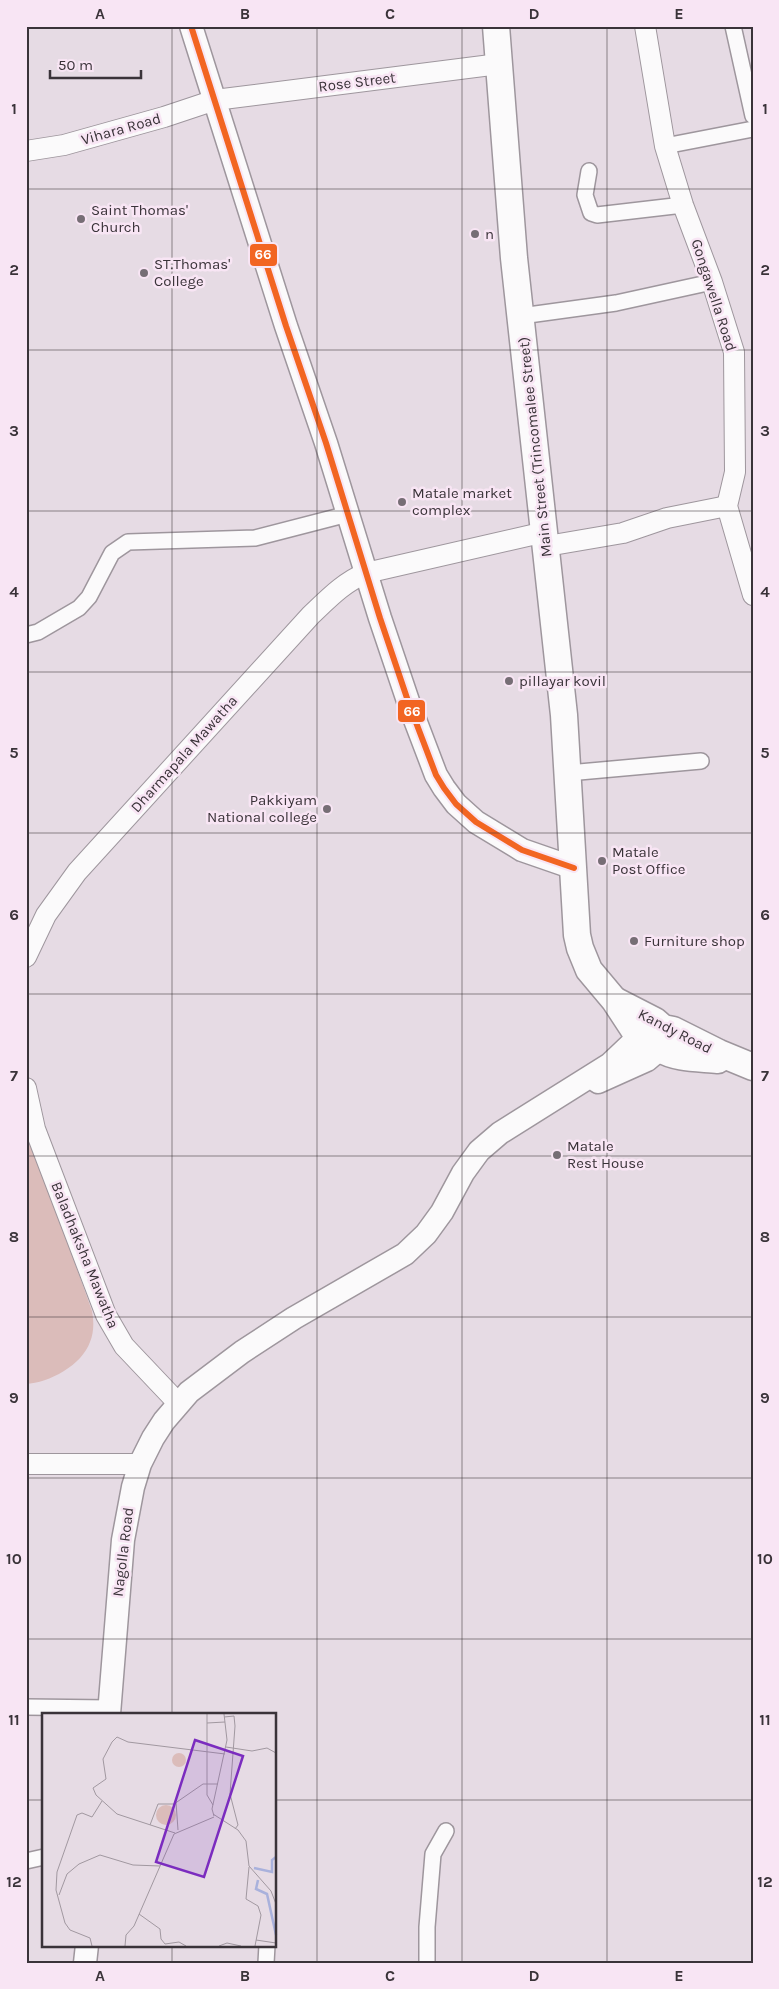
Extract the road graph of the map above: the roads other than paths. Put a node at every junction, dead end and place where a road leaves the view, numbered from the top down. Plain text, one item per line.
1 (191, 26) edge
2 (496, 26) edge
3 (645, 26) edge
4 (734, 26) edge
5 (499, 64) junction
6 (215, 100) junction
7 (753, 116) edge
8 (753, 130) edge
9 (665, 146) junction
10 (26, 152) edge
11 (590, 171) dead end
12 (683, 205) junction
13 (712, 282) junction
14 (521, 316) junction
15 (727, 506) junction
16 (348, 514) junction
17 (546, 539) junction
18 (366, 573) junction
19 (753, 595) edge
20 (26, 635) edge
21 (701, 761) dead end
22 (568, 773) junction
23 (574, 868) junction
24 (26, 957) edge
25 (655, 1038) junction
26 (745, 1064) edge
27 (26, 1088) edge
28 (178, 1403) junction
29 (26, 1464) edge
30 (140, 1464) junction
31 (26, 1708) edge
32 (110, 1711) edge
33 (446, 1831) dead end
34 (42, 1858) edge
35 (26, 1862) edge
36 (87, 1946) edge
37 (267, 1946) edge
38 (85, 1963) edge
39 (266, 1963) edge
40 (427, 1963) edge

1 - 6 main road
2 - 5 highway, Main Street (Trincomalee Street)
3 - 9 street, Gongawella Road
4 - 7 street
5 - 6 street, Rose Street
5 - 14 highway, Main Street (Trincomalee Street)
6 - 10 street, Vihara Road
6 - 16 main road
8 - 9 street
9 - 12 street, Gongawella Road
11 - 12 street
12 - 13 street, Gongawella Road
13 - 14 street
13 - 15 street, Gongawella Road
14 - 17 highway, Main Street (Trincomalee Street)
15 - 17 street, Dharmapala Mawatha
15 - 19 street
16 - 18 main road
16 - 20 street
17 - 18 street, Dharmapala Mawatha
17 - 22 highway, Main Street (Trincomalee Street)
18 - 23 main road
18 - 24 street, Dharmapala Mawatha
21 - 22 street
22 - 23 highway, Main Street (Trincomalee Street)
23 - 25 highway, Kandy Road
25 - 26 highway, Kandy Road
25 - 28 main road, Nagolla Road
27 - 28 street, Baladhaksha Mawatha
28 - 30 main road, Nagolla Road
29 - 30 street
30 - 32 main road, Nagolla Road
31 - 32 street
33 - 40 street
34 - 35 street
36 - 38 main road
37 - 39 street

